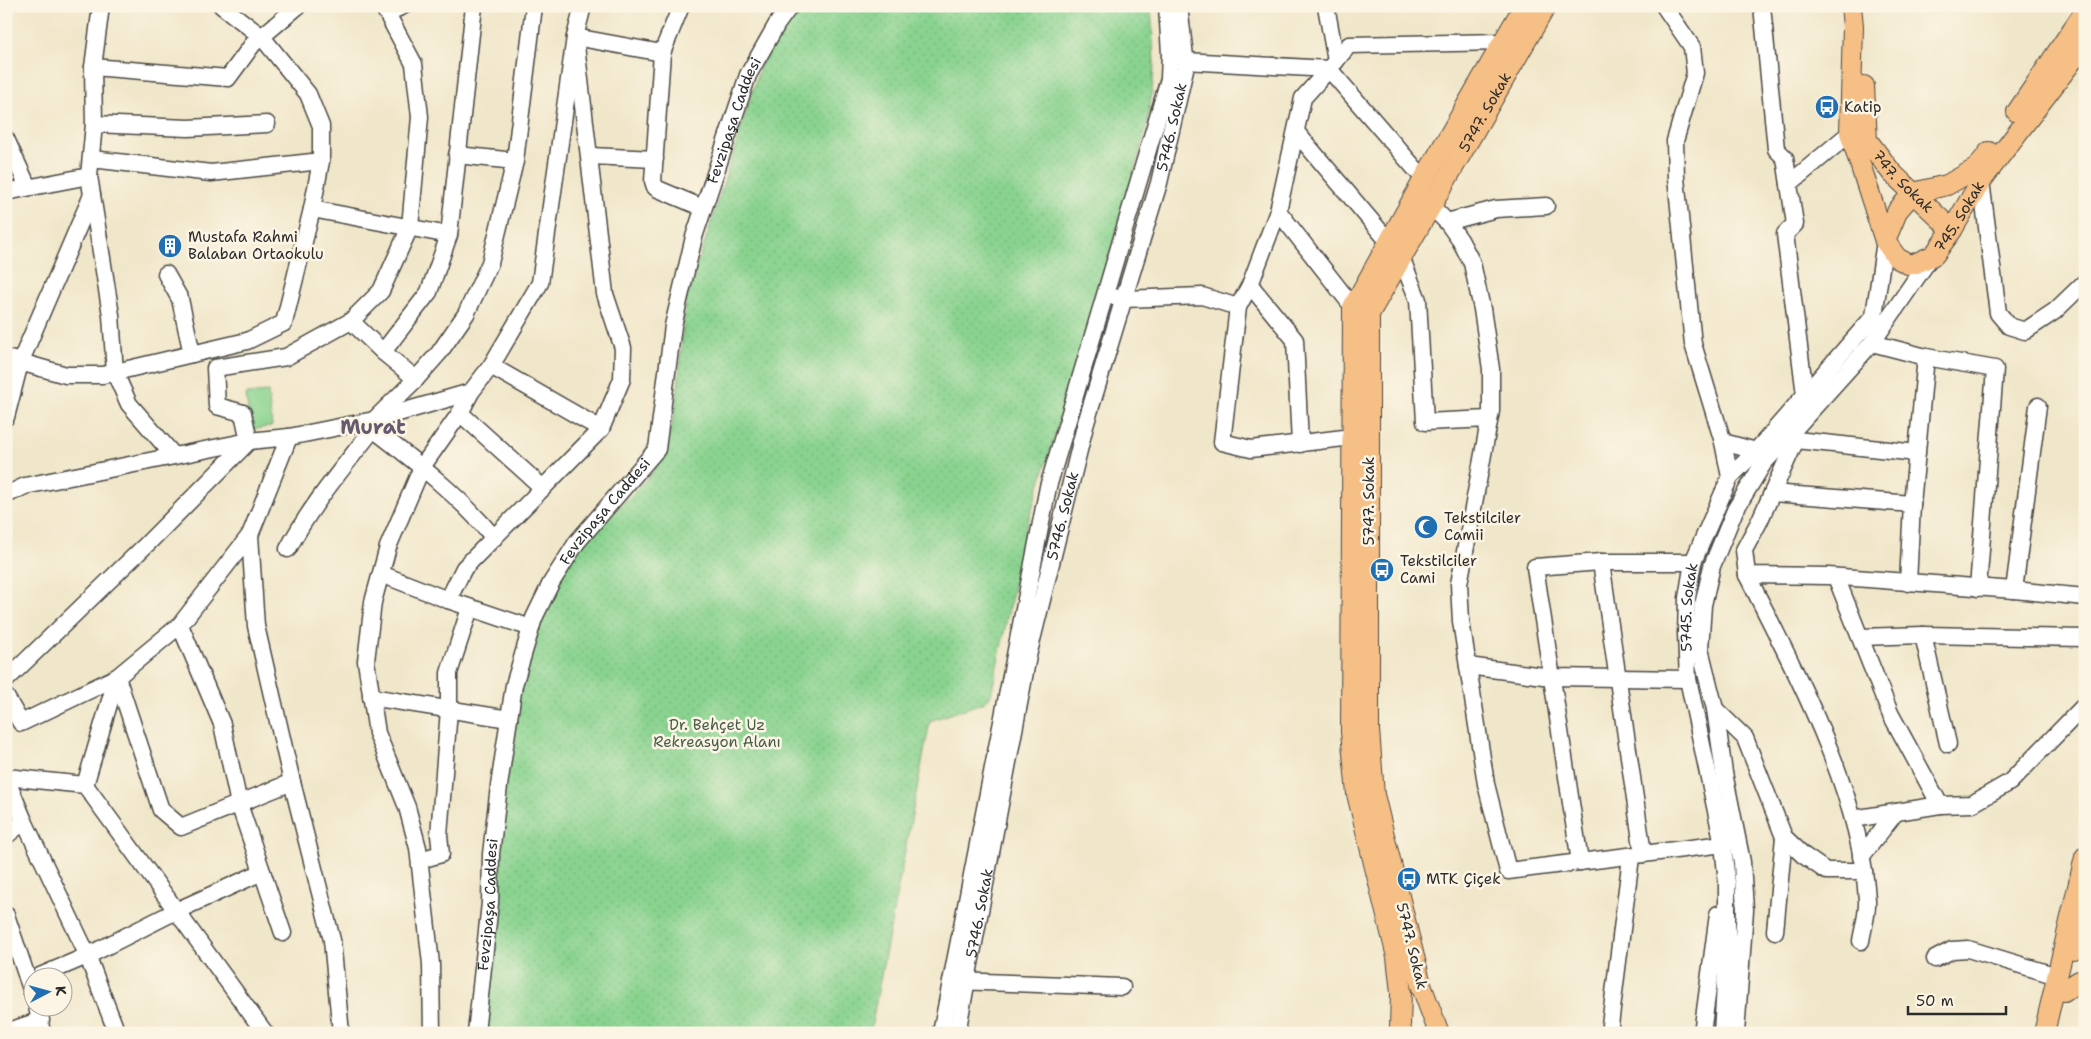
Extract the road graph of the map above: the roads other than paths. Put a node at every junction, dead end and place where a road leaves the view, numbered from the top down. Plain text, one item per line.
1 (101, 6) edge
2 (222, 6) edge
3 (298, 6) edge
4 (403, 6) edge
5 (474, 6) edge
6 (534, 6) edge
7 (583, 6) edge
8 (681, 6) edge
9 (790, 6) edge
10 (1167, 6) edge
11 (1179, 6) edge
12 (1326, 6) edge
13 (1524, 6) edge
14 (1546, 6) edge
15 (1664, 6) edge
16 (1762, 6) edge
17 (1851, 6) edge
18 (1862, 6) edge
19 (385, 10) edge
20 (2085, 11) edge
21 (262, 37) junction
22 (575, 37) junction
23 (1503, 42) junction
24 (2085, 44) edge
25 (662, 53) junction
26 (1185, 61) junction
27 (1333, 65) junction
28 (93, 67) junction
29 (94, 124) junction
30 (267, 124) dead end
31 (1296, 132) junction
32 (1850, 133) junction
33 (6, 139) edge
34 (458, 155) junction
35 (590, 156) junction
36 (92, 158) junction
37 (655, 158) junction
38 (321, 161) junction
39 (515, 161) junction
40 (89, 176) junction
41 (1424, 179) junction
42 (1981, 181) junction
43 (1789, 184) junction
44 (28, 187) junction
45 (6, 192) edge
46 (1913, 193) junction
47 (92, 195) junction
48 (1431, 206) junction
49 (1546, 206) dead end
50 (703, 208) junction
51 (312, 209) junction
52 (1278, 211) junction
53 (1447, 222) junction
54 (410, 227) junction
55 (1952, 230) junction
56 (449, 235) junction
57 (1885, 241) junction
58 (1395, 250) junction
59 (1930, 258) junction
60 (166, 274) dead end
61 (2085, 282) edge
62 (1250, 285) junction
63 (1104, 295) junction
64 (1124, 299) junction
65 (1238, 307) junction
66 (1353, 308) junction
67 (350, 321) junction
68 (1872, 343) junction
69 (383, 352) junction
70 (192, 354) junction
71 (1926, 357) junction
72 (13, 361) edge
73 (491, 366) junction
74 (114, 373) junction
75 (416, 379) junction
76 (471, 392) junction
77 (1805, 395) junction
78 (2038, 406) dead end
79 (460, 412) junction
80 (6, 416) edge
81 (1490, 419) junction
82 (373, 424) junction
83 (601, 429) junction
84 (289, 437) junction
85 (1352, 437) junction
86 (1793, 438) junction
87 (249, 441) junction
88 (1723, 442) junction
89 (1300, 444) junction
90 (1756, 452) junction
91 (1917, 454) junction
92 (174, 456) junction
93 (422, 467) junction
94 (1730, 478) junction
95 (543, 488) junction
96 (1772, 492) junction
97 (6, 495) edge
98 (1912, 504) junction
99 (250, 535) junction
100 (494, 538) junction
101 (288, 549) dead end
102 (1601, 562) junction
103 (1692, 562) junction
104 (381, 574) junction
105 (1746, 574) junction
106 (1836, 577) junction
107 (1908, 583) junction
108 (1978, 588) junction
109 (2014, 590) junction
110 (2085, 597) edge
111 (448, 600) junction
112 (470, 608) junction
113 (180, 625) junction
114 (531, 628) junction
115 (1923, 634) junction
116 (1860, 637) junction
117 (2085, 638) edge
118 (1468, 666) junction
119 (117, 677) junction
120 (1551, 677) junction
121 (1617, 678) junction
122 (1688, 679) junction
123 (6, 680) edge
124 (6, 697) edge
125 (371, 697) junction
126 (2085, 706) edge
127 (1715, 709) junction
128 (449, 710) junction
129 (509, 718) junction
130 (1948, 744) dead end
131 (7, 777) edge
132 (292, 782) junction
133 (85, 785) junction
134 (239, 804) junction
135 (1940, 805) junction
136 (1896, 812) junction
137 (1853, 819) junction
138 (24, 821) junction
139 (6, 836) edge
140 (1784, 837) junction
141 (1723, 844) junction
142 (1637, 855) junction
143 (2085, 858) edge
144 (420, 860) junction
145 (1580, 862) junction
146 (1862, 864) junction
147 (262, 872) junction
148 (1727, 883) junction
149 (176, 911) junction
150 (6, 915) edge
151 (2085, 921) edge
152 (1775, 932) dead end
153 (283, 933) dead end
154 (1861, 941) dead end
155 (88, 956) junction
156 (1935, 959) dead end
157 (27, 966) edge
158 (67, 966) edge
159 (2085, 980) edge
160 (967, 981) junction
161 (950, 982) junction
162 (2061, 984) junction
163 (1122, 987) dead end
164 (40, 1020) edge
165 (6, 1032) edge
166 (117, 1033) edge
167 (265, 1033) edge
168 (341, 1033) edge
169 (432, 1033) edge
170 (476, 1033) edge
171 (941, 1033) edge
172 (957, 1033) edge
173 (1402, 1033) edge
174 (1439, 1033) edge
175 (1609, 1033) edge
176 (1702, 1033) edge
177 (1722, 1033) edge
178 (1736, 1033) edge
179 (2044, 1033) edge
180 (2057, 1033) edge

1 - 28 street
2 - 21 street
3 - 21 street
4 - 19 street
5 - 34 street
6 - 39 street
7 - 22 street
8 - 25 street
9 - 50 street, Fevzipaşa Caddesi
10 - 63 street, 5746. Sokak
11 - 26 street, 5746. Sokak
12 - 27 street
13 - 23 main road, 5747. Sokak
14 - 48 main road, 5747. Sokak
15 - 88 street
16 - 43 street
17 - 32 main road, 747. Sokak
18 - 46 main road, 747. Sokak
19 - 54 street
20 - 46 main road, 745. Sokak
21 - 28 street
21 - 38 street
22 - 25 street
22 - 35 street
22 - 73 street
23 - 27 street
23 - 41 main road, 5747. Sokak
24 - 42 main road, 745. Sokak
25 - 37 street
26 - 27 street
26 - 64 street, 5746. Sokak
27 - 31 street
27 - 41 street
28 - 29 street
29 - 30 street
29 - 36 street
31 - 52 street
31 - 58 street
32 - 43 street
32 - 57 main road, 747. Sokak
33 - 44 street
34 - 39 street
34 - 56 street
35 - 37 street
35 - 83 street
36 - 38 street
36 - 40 street
37 - 50 street
38 - 51 street
39 - 75 street
40 - 44 street
40 - 47 street
41 - 58 main road, 5747. Sokak
42 - 55 main road, 745. Sokak
42 - 61 street
43 - 77 street
44 - 45 street
46 - 55 main road, 747. Sokak
46 - 57 main road
47 - 72 street
47 - 74 street
48 - 53 street
48 - 58 main road, 5747. Sokak
49 - 53 street
50 - 114 street, Fevzipaşa Caddesi
51 - 54 street
51 - 70 street
52 - 62 street
52 - 66 street
53 - 81 street
54 - 56 street
54 - 67 street
55 - 59 main road, 745. Sokak
56 - 69 street
57 - 59 main road, 745. Sokak
57 - 77 street, 5745. Sokak
58 - 66 main road, 5747. Sokak
58 - 81 street
58 - 174 main road, 5747. Sokak
59 - 68 street, 5745. Sokak
60 - 70 street
62 - 65 street
62 - 89 street
63 - 64 street
63 - 161 street, 5746. Sokak
64 - 65 street
64 - 160 street, 5746. Sokak
65 - 89 street
66 - 85 main road, 5747. Sokak
67 - 69 street
67 - 87 street
68 - 71 street
68 - 86 street, 5745. Sokak
69 - 75 street
70 - 74 street
71 - 91 street
71 - 108 street
72 - 74 street
72 - 80 street
73 - 76 street
73 - 83 street
74 - 92 street
75 - 82 street
76 - 79 street
76 - 82 street
77 - 90 street, 5745. Sokak
78 - 109 street
79 - 93 street
79 - 95 street
81 - 118 street
82 - 84 street
82 - 93 street
82 - 101 street
83 - 95 street
84 - 87 street
84 - 99 street
85 - 89 street
85 - 173 main road, 5747. Sokak
86 - 91 street
86 - 96 street
86 - 127 street, 5745. Sokak
87 - 92 street
87 - 123 street
88 - 90 street
88 - 94 street
90 - 94 street, 5745. Sokak
91 - 98 street
92 - 97 street
93 - 100 street
93 - 104 street
94 - 103 street, 5745. Sokak
95 - 100 street
96 - 98 street
96 - 105 street
98 - 107 street
99 - 113 street
99 - 132 street
100 - 111 street
102 - 103 street
102 - 120 street
102 - 121 street
103 - 122 street, 5745. Sokak
104 - 111 street
104 - 125 street
105 - 106 street
105 - 137 street
106 - 107 street
106 - 116 street
107 - 108 street
108 - 109 street
109 - 110 street
111 - 112 street
112 - 114 street
112 - 128 street
113 - 119 street
113 - 134 street
114 - 129 street, Fevzipaşa Caddesi
115 - 116 street
115 - 117 street
115 - 130 street
116 - 135 street
118 - 120 street
118 - 145 street
119 - 124 street
119 - 133 street
119 - 134 street
120 - 121 street
120 - 145 street
121 - 122 street
121 - 142 street
122 - 141 street, 5745. Sokak
125 - 128 street
125 - 144 street
126 - 135 street
127 - 140 street
127 - 178 street, 5745. Sokak
128 - 129 street
128 - 144 street
129 - 170 street, Fevzipaşa Caddesi
131 - 133 street
131 - 138 street
132 - 134 street
132 - 168 street
133 - 149 street
134 - 147 street
135 - 136 street
136 - 137 street
136 - 146 street
137 - 146 street
138 - 139 street
138 - 155 street
140 - 146 street
140 - 152 street
141 - 142 street
141 - 148 street, 5745. Sokak
142 - 145 street
142 - 175 street
143 - 162 main road
144 - 169 street
146 - 154 street
147 - 149 street
147 - 153 street
148 - 176 street
148 - 177 street, 5745. Sokak
149 - 155 street
149 - 167 street
150 - 157 street
151 - 162 main road
155 - 158 street
155 - 166 street
156 - 162 street
159 - 162 main road
160 - 161 street
160 - 163 street
160 - 172 street, 5746. Sokak
161 - 171 street, 5746. Sokak
162 - 179 main road
162 - 180 main road
164 - 165 street

